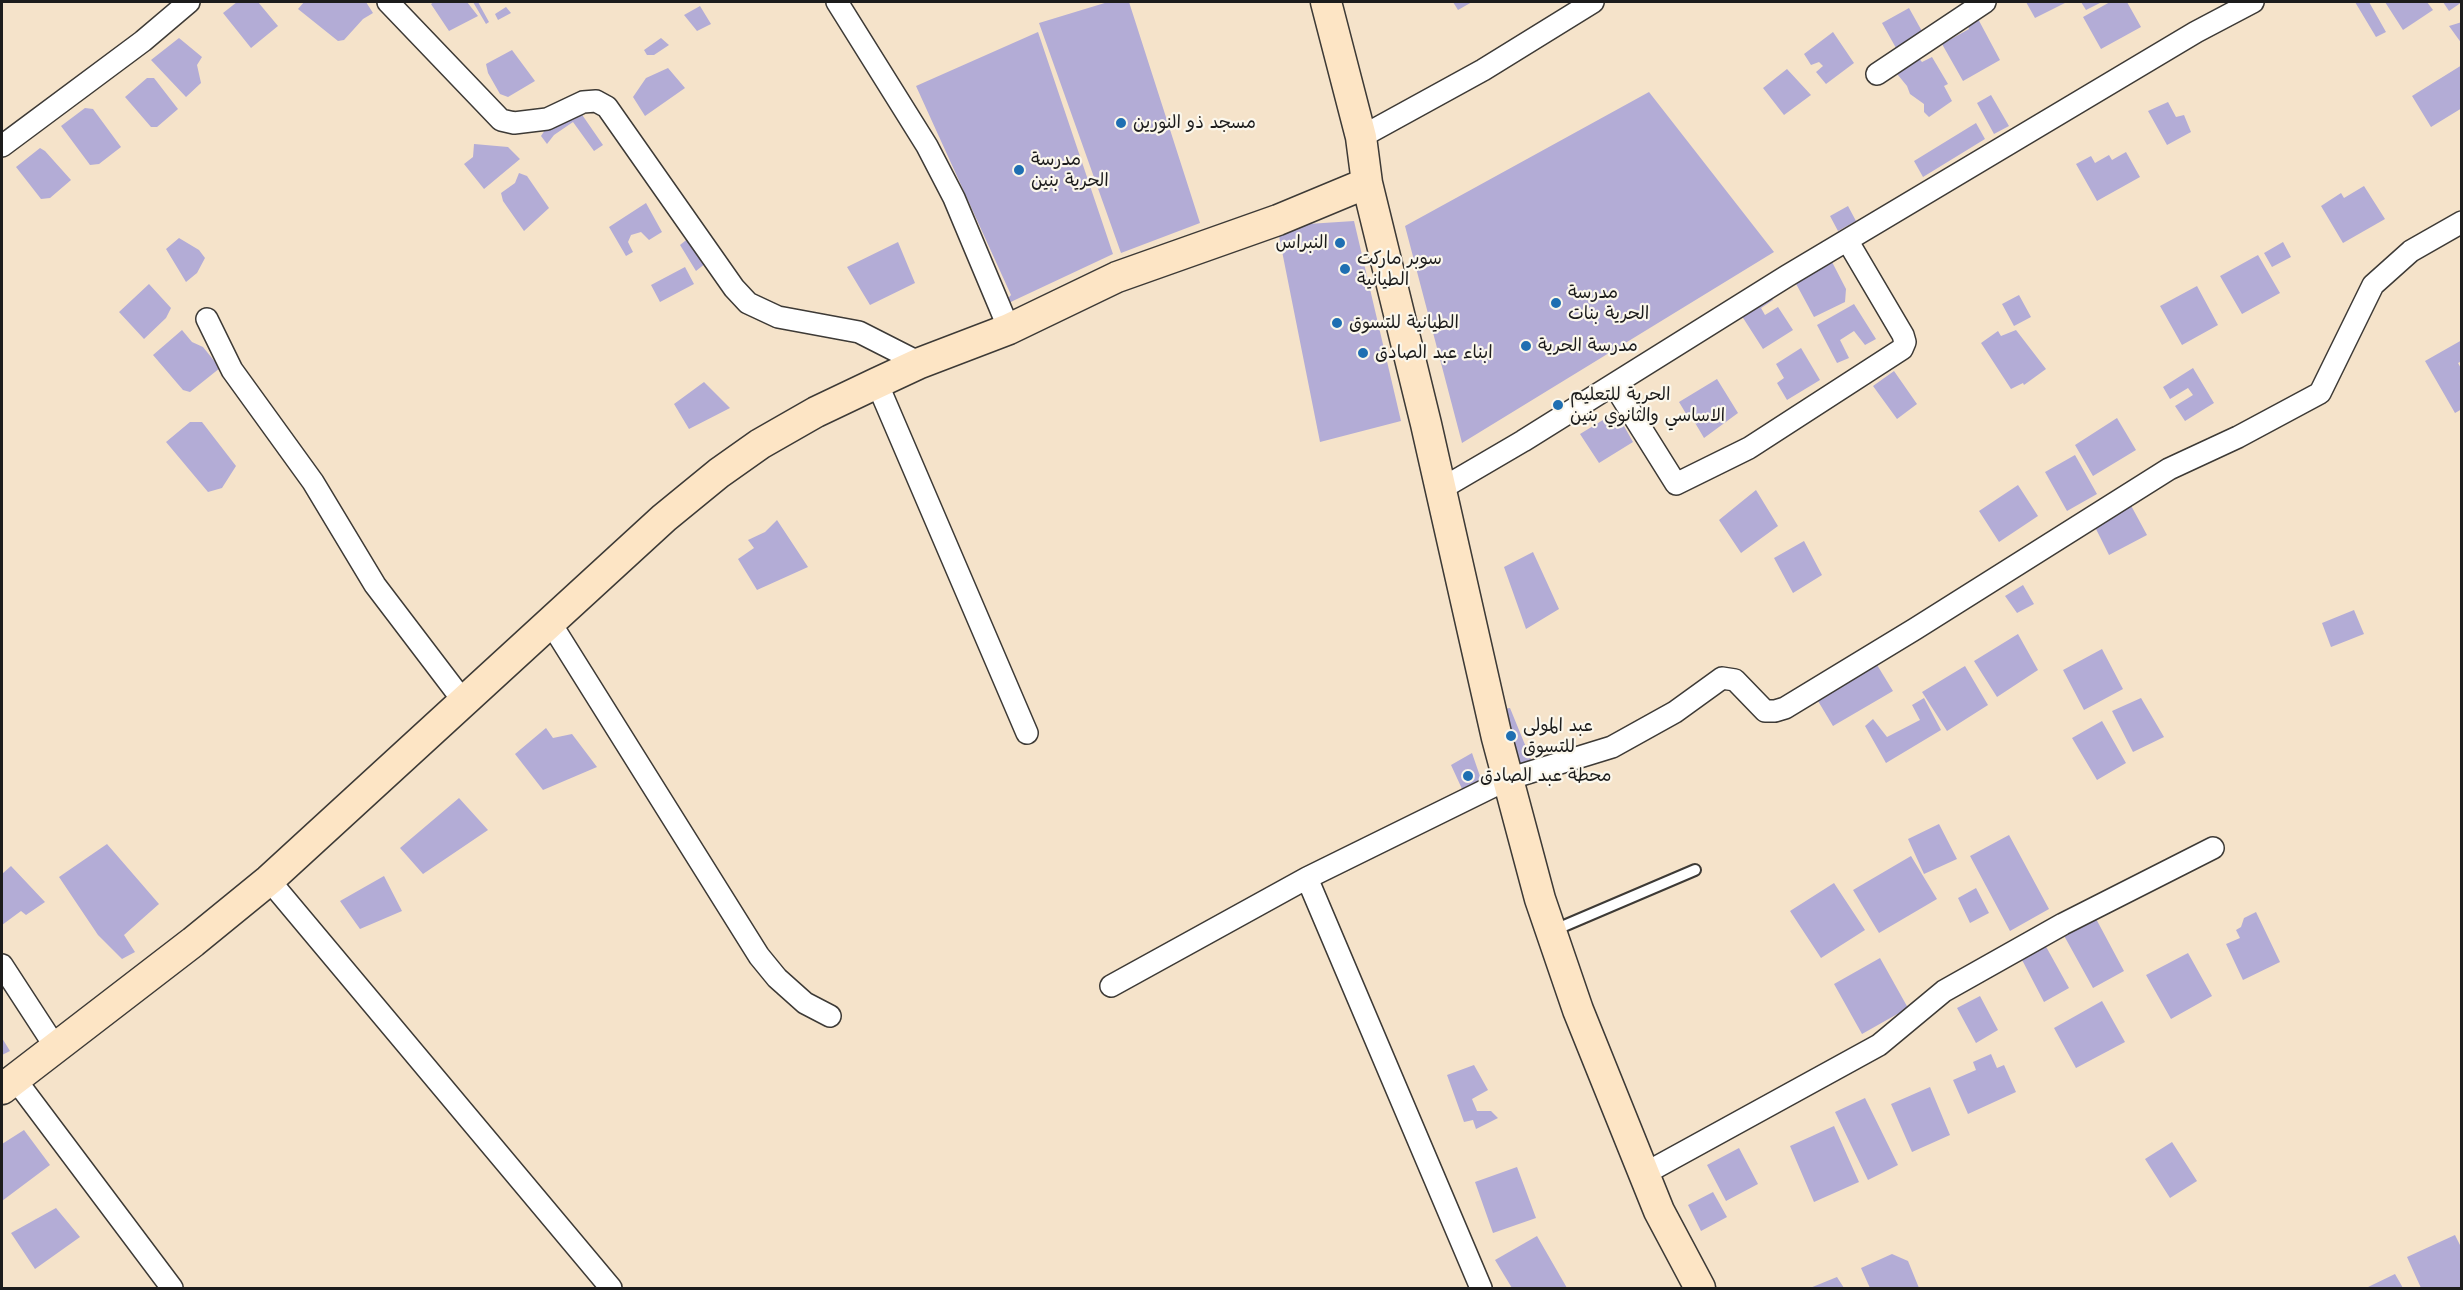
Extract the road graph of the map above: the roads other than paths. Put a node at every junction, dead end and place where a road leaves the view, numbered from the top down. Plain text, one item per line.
1 (189, 2) edge
2 (388, 2) edge
3 (837, 2) edge
4 (1326, 2) edge
5 (1593, 2) edge
6 (1985, 2) edge
7 (2253, 2) edge
8 (1877, 74) dead end
9 (1361, 137) junction
10 (2, 146) edge
11 (1367, 183) junction
12 (2462, 222) edge
13 (1847, 240) junction
14 (207, 319) dead end
15 (1009, 329) junction
16 (920, 363) junction
17 (876, 383) junction
18 (1614, 385) junction
19 (1441, 489) junction
20 (550, 622) junction
21 (464, 702) junction
22 (1026, 733) dead end
23 (1508, 779) junction
24 (2213, 848) dead end
25 (1695, 870) dead end
26 (1307, 878) junction
27 (269, 880) junction
28 (1551, 931) junction
29 (2, 965) edge
30 (1111, 986) dead end
31 (830, 1016) dead end
32 (56, 1048) junction
33 (8, 1084) edge
34 (1644, 1174) junction
35 (172, 1288) edge
36 (611, 1288) edge
37 (1481, 1288) edge
38 (1700, 1288) edge

1 - 10 street
2 - 16 street
3 - 15 street
4 - 9 street
5 - 9 street
6 - 8 street
7 - 13 street
9 - 11 street
11 - 15 street
11 - 19 street
12 - 23 street
13 - 18 street
13 - 18 street
14 - 21 street
15 - 16 street
16 - 17 street
17 - 20 street
17 - 22 street
18 - 19 street
19 - 23 street
20 - 21 street
20 - 31 street
21 - 27 street
23 - 26 street
23 - 28 street
24 - 34 street
25 - 28 lane
26 - 30 street
26 - 37 street
27 - 32 street
27 - 36 street
28 - 34 street
29 - 32 street
32 - 33 street
33 - 35 street
34 - 38 street

